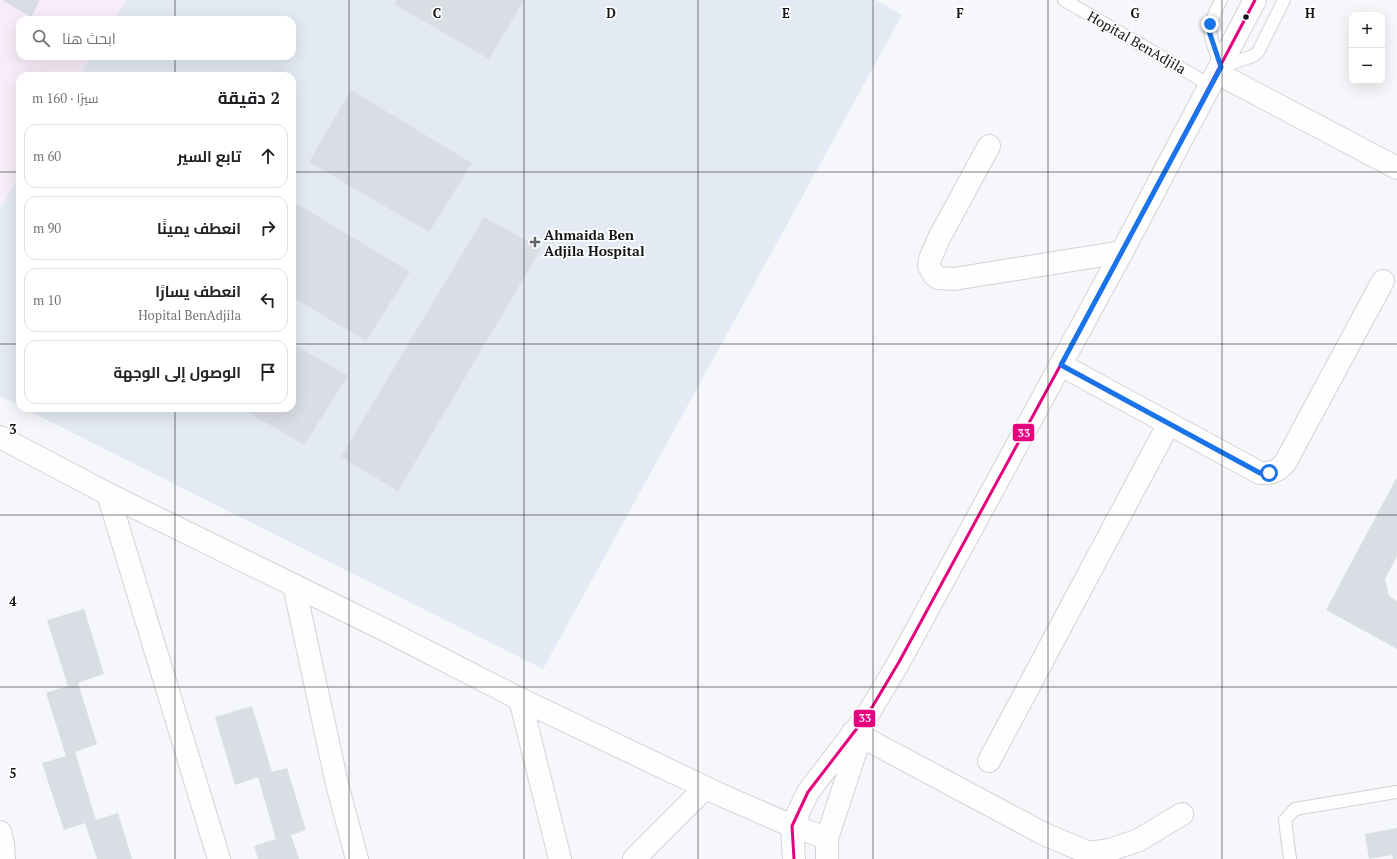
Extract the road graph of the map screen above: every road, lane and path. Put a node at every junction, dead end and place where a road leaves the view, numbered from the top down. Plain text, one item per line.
1 (1064, 0) edge
2 (1221, 0) edge
3 (1255, 0) edge
4 (1284, 0) edge
5 (1216, 75) junction
6 (989, 146) dead end
7 (1397, 168) edge
8 (1122, 252) junction
9 (1383, 281) dead end
10 (1061, 365) junction
11 (1168, 425) junction
12 (0, 437) edge
13 (108, 494) junction
14 (294, 586) junction
15 (520, 699) junction
16 (857, 734) junction
17 (989, 761) dead end
18 (705, 788) junction
19 (1397, 792) edge
20 (1182, 814) dead end
21 (792, 826) junction
22 (0, 832) edge
23 (827, 849) edge
24 (4, 859) edge
25 (219, 859) edge
26 (357, 859) edge
27 (560, 859) edge
28 (634, 859) edge
29 (794, 859) edge
30 (1290, 859) edge

1 - 5 lane, Hopital BenAdjila
2 - 5 lane
3 - 5 street
4 - 5 lane
5 - 7 street
5 - 8 street
6 - 8 street
8 - 10 street
9 - 11 street
10 - 11 street
10 - 16 street
11 - 17 street
12 - 13 street
13 - 14 street
13 - 25 street
14 - 15 street
14 - 26 street
15 - 18 street
15 - 27 street
16 - 20 street
16 - 21 street
16 - 23 street
18 - 21 street
18 - 28 street
19 - 30 lane
21 - 23 street
21 - 29 street
22 - 24 street

